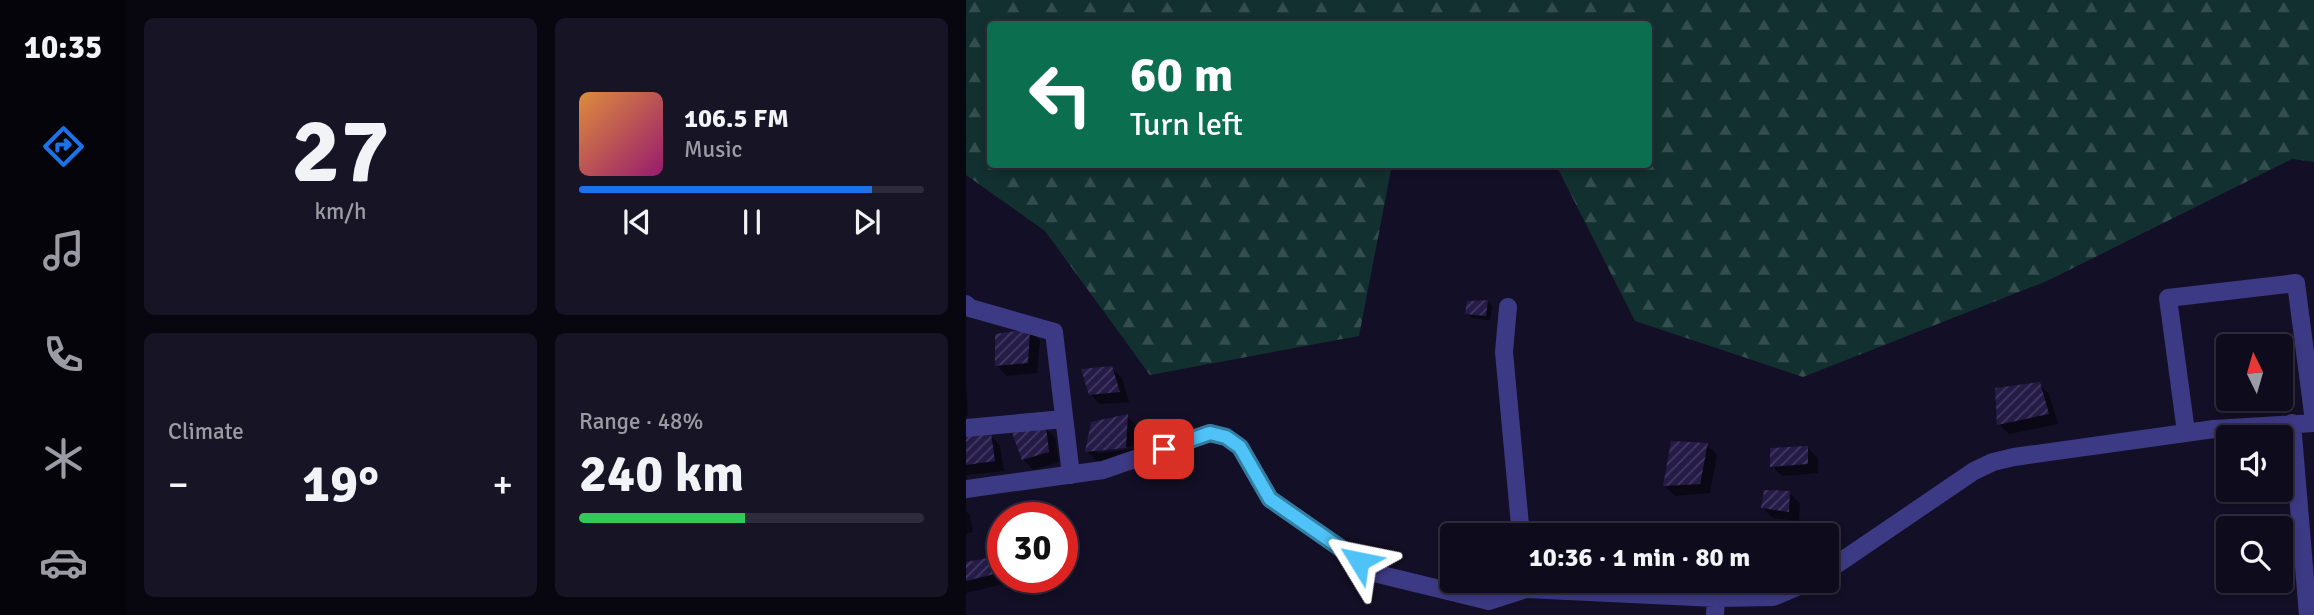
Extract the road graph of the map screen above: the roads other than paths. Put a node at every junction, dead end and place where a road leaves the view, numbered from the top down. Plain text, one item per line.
1 (1508, 307) dead end
2 (967, 308) edge
3 (1064, 419) junction
4 (2314, 422) edge
5 (2292, 423) junction
6 (966, 428) edge
7 (2186, 432) junction
8 (1071, 475) junction
9 (966, 489) edge
10 (1520, 523) edge
11 (1839, 562) edge
12 (2311, 589) edge
13 (1513, 593) edge
14 (1598, 593) edge
15 (1782, 593) edge
16 (1715, 606) edge
17 (1488, 608) edge
18 (2308, 615) edge

1 - 10 street
2 - 3 street
3 - 6 street
3 - 8 street
4 - 5 street
4 - 7 street
5 - 7 street
5 - 12 street
7 - 11 street
8 - 9 street
8 - 17 street
12 - 18 street
13 - 17 street
14 - 16 street
15 - 16 street

